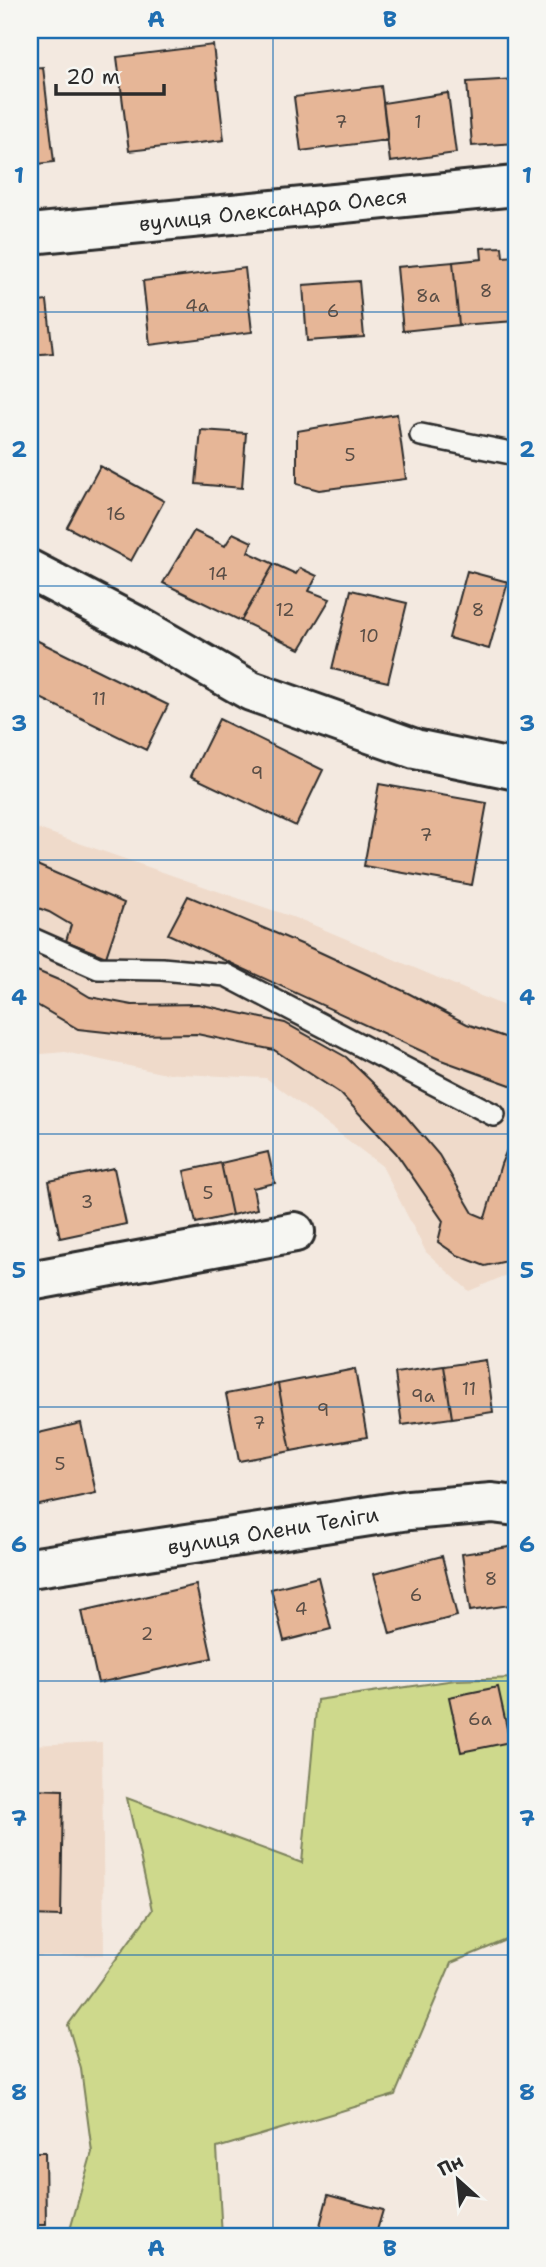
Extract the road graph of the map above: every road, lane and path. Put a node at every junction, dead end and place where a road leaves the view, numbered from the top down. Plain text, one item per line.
1 (516, 186) edge
2 (30, 234) edge
3 (421, 435) dead end
4 (516, 454) edge
5 (30, 570) edge
6 (516, 770) edge
7 (30, 938) edge
8 (494, 1115) dead end
9 (295, 1232) dead end
10 (30, 1281) edge
11 (516, 1506) edge
12 (30, 1568) edge

1 - 2 street, вулиця Олександра Олеся
3 - 4 lane
5 - 6 street
7 - 8 lane
9 - 10 street
11 - 12 street, вулиця Олени Теліги

